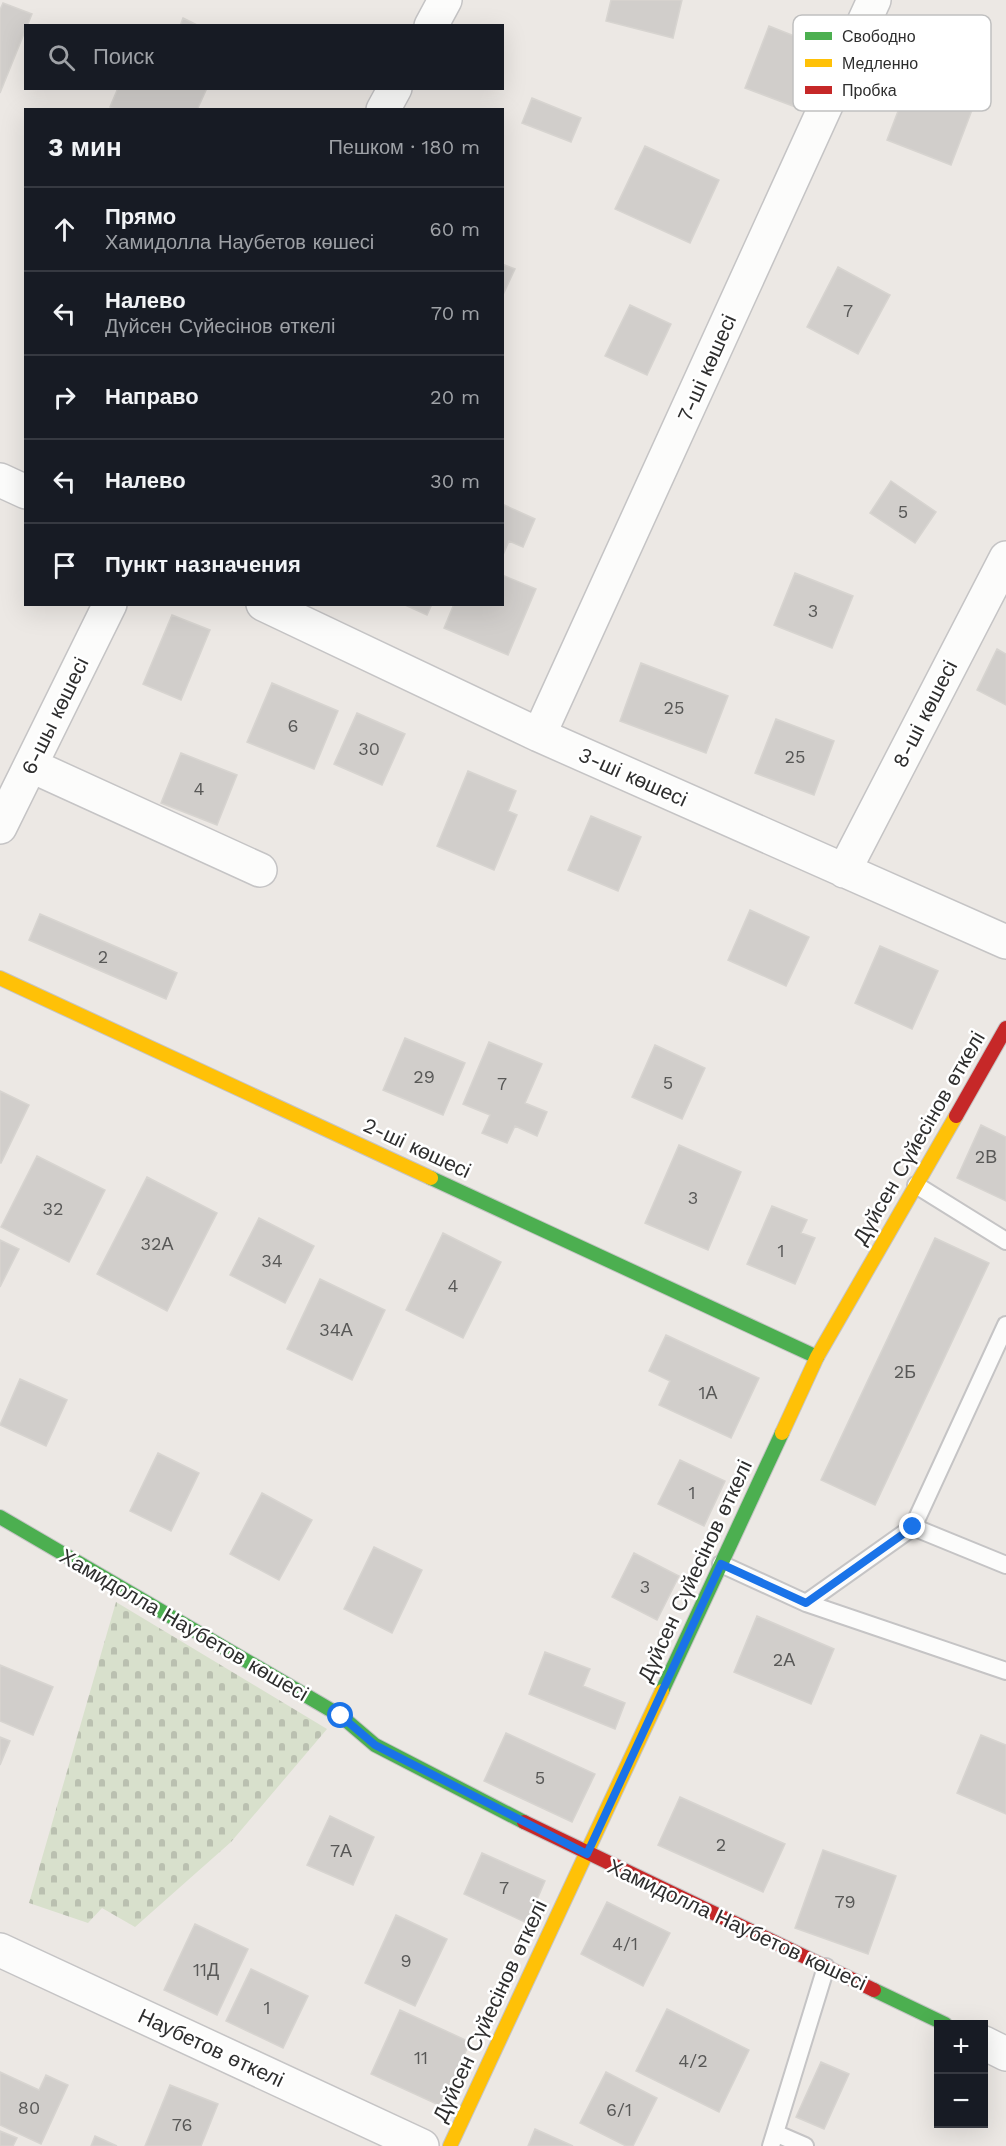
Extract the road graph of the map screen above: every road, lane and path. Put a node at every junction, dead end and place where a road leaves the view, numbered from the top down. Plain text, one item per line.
1 (445, 0) edge
2 (874, 0) edge
3 (867, 15) edge
4 (431, 24) edge
5 (394, 90) edge
6 (384, 108) edge
7 (823, 111) edge
8 (0, 480) edge
9 (24, 491) edge
10 (1006, 558) edge
11 (109, 606) edge
12 (267, 606) edge
13 (539, 735) junction
14 (32, 766) junction
15 (0, 827) edge
16 (260, 870) dead end
17 (844, 870) junction
18 (1006, 942) edge
19 (0, 978) edge
20 (1006, 1028) edge
21 (916, 1185) junction
22 (1006, 1240) edge
23 (1006, 1325) edge
24 (817, 1357) junction
25 (0, 1517) edge
26 (913, 1527) junction
27 (721, 1564) junction
28 (1006, 1565) edge
29 (806, 1603) junction
30 (1006, 1671) edge
31 (587, 1854) junction
32 (0, 1950) edge
33 (826, 1967) junction
34 (935, 2020) edge
35 (988, 2045) edge
36 (1006, 2054) edge
37 (773, 2140) edge
38 (422, 2146) edge
39 (450, 2146) edge
40 (806, 2146) edge

1 - 4 street
2 - 3 street, 7-ші көшесі
5 - 6 street
7 - 13 street, 7-ші көшесі
8 - 9 street
10 - 17 street, 8-ші көшесі
11 - 14 street, 6-шы көшесі
12 - 13 street, 3-ші көшесі
13 - 17 street, 3-ші көшесі
14 - 15 street, 6-шы көшесі
14 - 16 street
17 - 18 street, 3-ші көшесі
19 - 24 street, 2-ші көшесі
20 - 21 street, Дүйсен Сүйесінов өткелі
21 - 22 lane
21 - 24 street, Дүйсен Сүйесінов өткелі
23 - 26 lane
24 - 27 street, Дүйсен Сүйесінов өткелі
25 - 31 street, Хамидолла Наубетов көшесі
26 - 28 lane
26 - 29 lane
27 - 29 lane
27 - 31 street, Дүйсен Сүйесінов өткелі
29 - 30 lane
31 - 33 street, Хамидолла Наубетов көшесі
31 - 39 street, Дүйсен Сүйесінов өткелі
32 - 38 street, Наубетов өткелі
33 - 34 street, Хамидолла Наубетов көшесі
33 - 37 lane
35 - 36 street
37 - 40 lane

